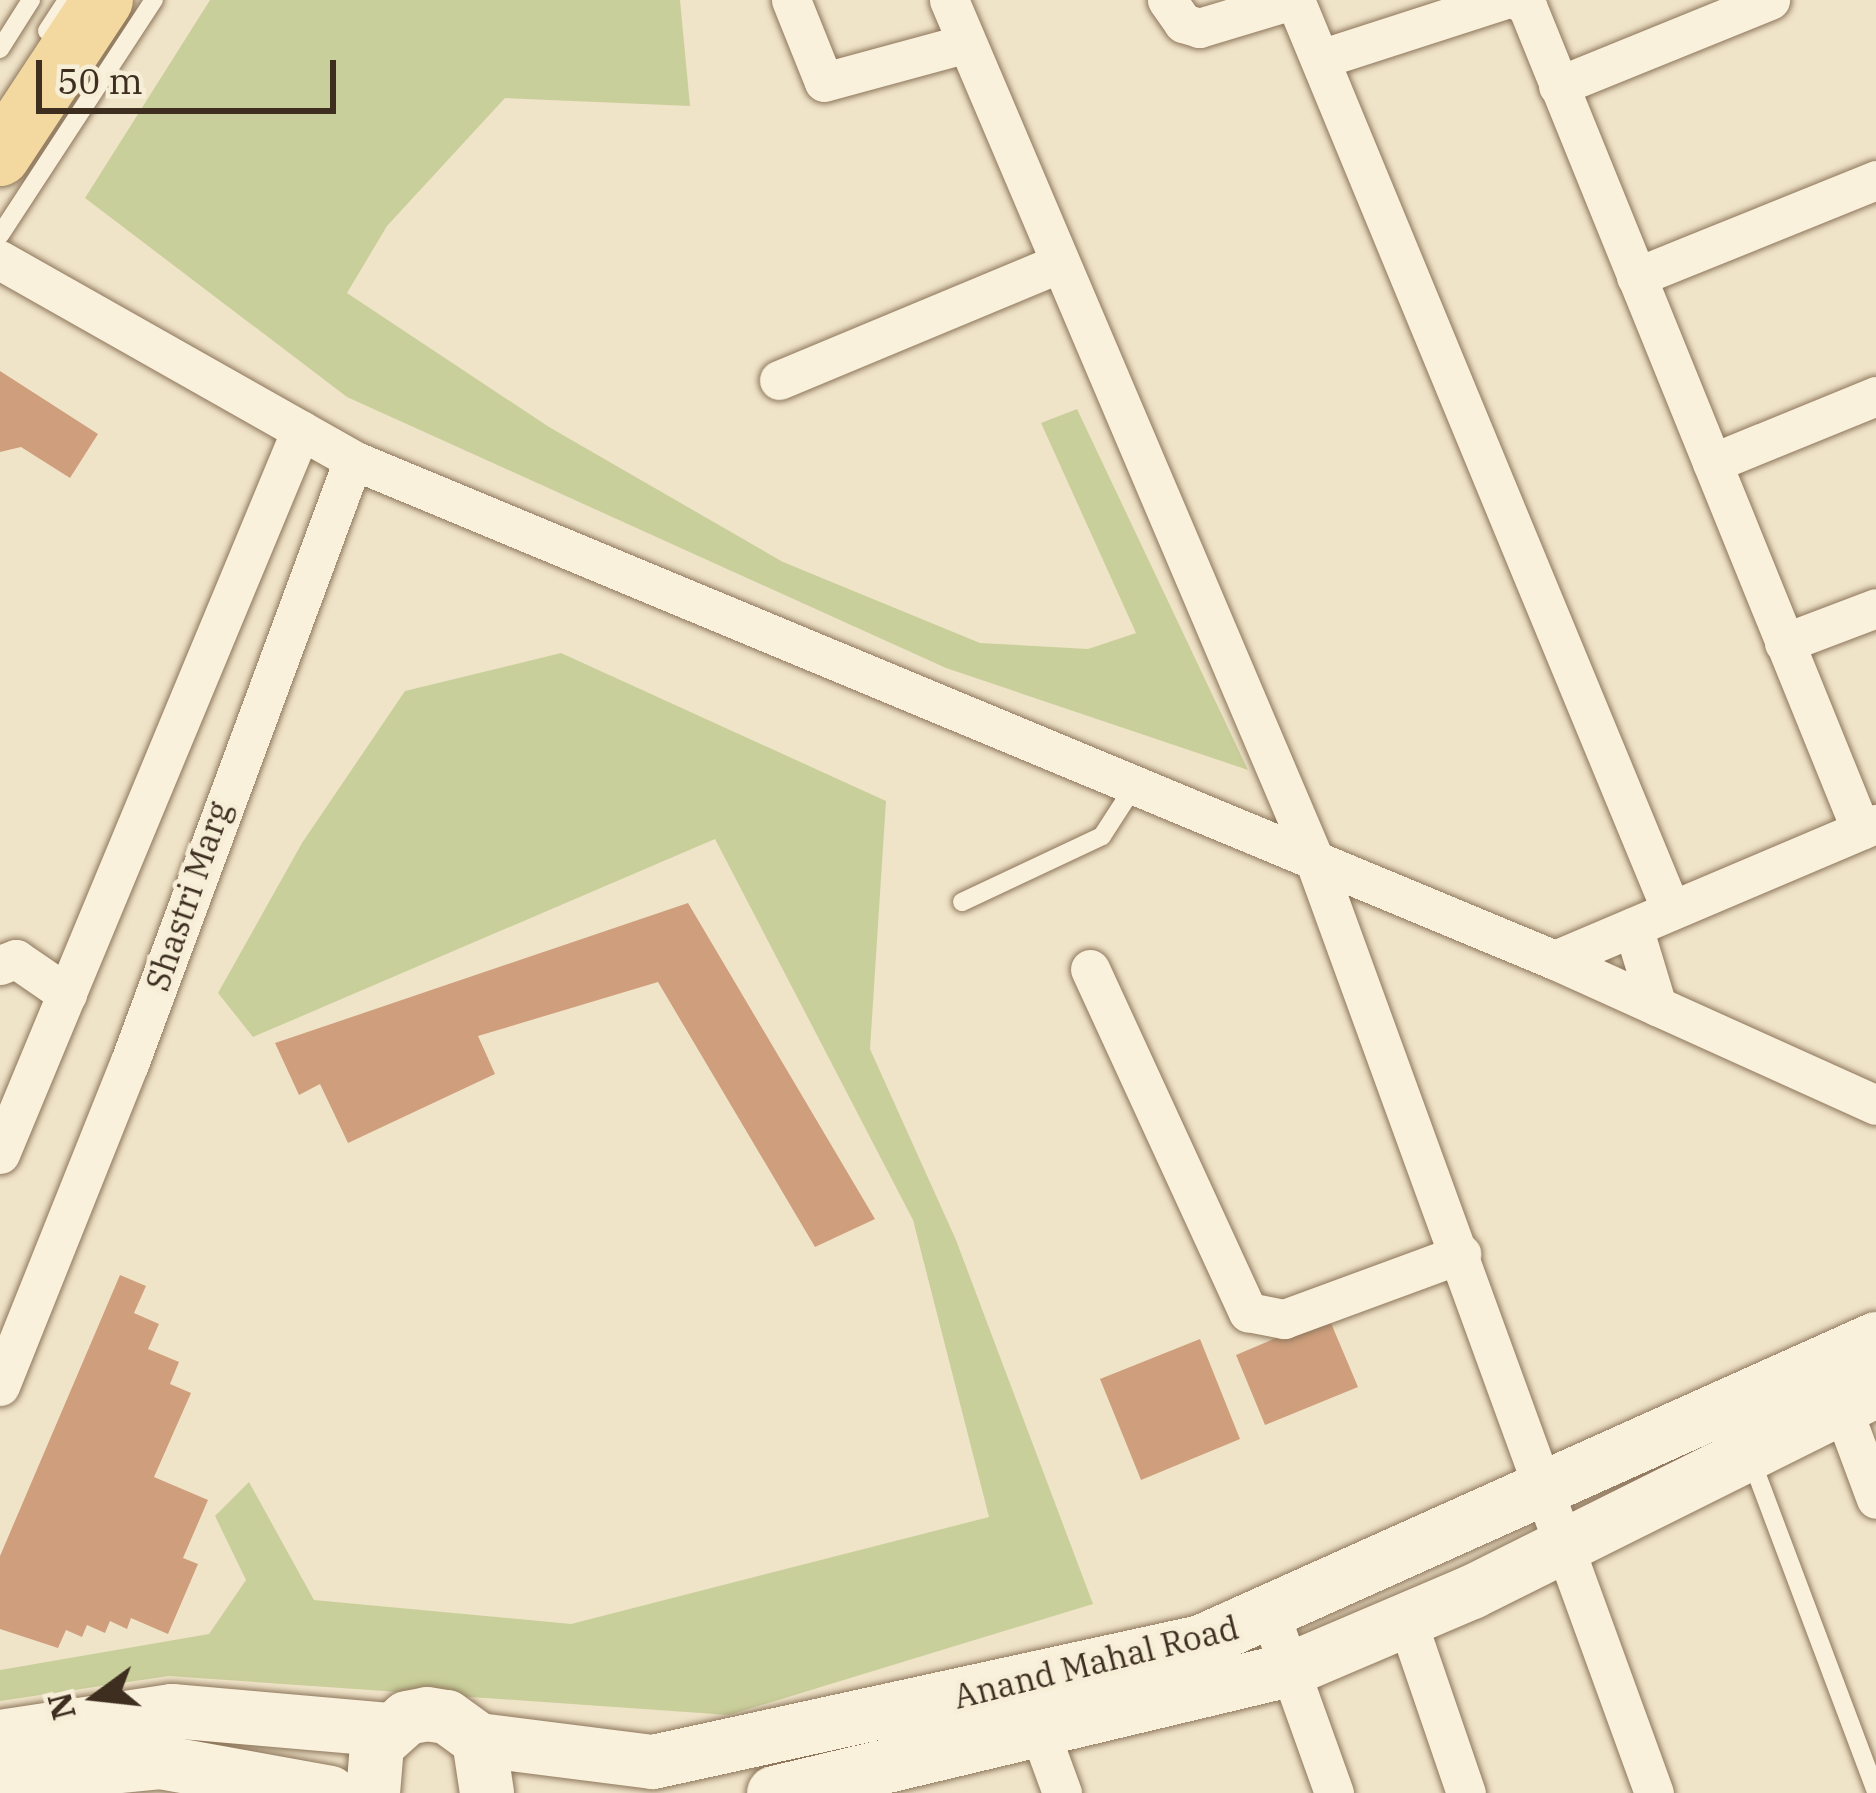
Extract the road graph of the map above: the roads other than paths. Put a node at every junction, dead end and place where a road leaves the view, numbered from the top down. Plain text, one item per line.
1 (31, 0) edge
2 (67, 0) edge
3 (103, 0) edge
4 (154, 0) edge
5 (791, 0) edge
6 (949, 0) edge
7 (1167, 0) edge
8 (1294, 0) edge
9 (1503, 0) edge
10 (1517, 0) edge
11 (1770, 0) edge
12 (964, 44) junction
13 (38, 46) dead end
14 (0, 49) edge
15 (1320, 59) junction
16 (1558, 86) junction
17 (0, 157) edge
18 (1876, 180) edge
19 (0, 236) edge
20 (0, 260) edge
21 (1057, 264) junction
22 (1636, 278) junction
23 (779, 380) dead end
24 (1876, 396) edge
25 (301, 430) junction
26 (353, 460) junction
27 (1712, 463) junction
28 (1876, 608) edge
29 (1784, 643) junction
30 (1136, 785) junction
31 (1868, 827) edge
32 (1314, 859) junction
33 (962, 902) dead end
34 (1671, 910) junction
35 (1633, 927) junction
36 (1555, 960) junction
37 (0, 965) edge
38 (1090, 969) dead end
39 (67, 994) junction
40 (1657, 1006) junction
41 (1876, 1106) edge
42 (0, 1154) edge
43 (1461, 1254) junction
44 (1876, 1340) edge
45 (0, 1383) edge
46 (1858, 1398) edge
47 (1748, 1451) junction
48 (1550, 1491) junction
49 (1876, 1499) edge
50 (1570, 1546) junction
51 (1270, 1617) junction
52 (1406, 1618) junction
53 (1289, 1670) junction
54 (388, 1730) junction
55 (1040, 1730) junction
56 (479, 1740) junction
57 (18, 1770) edge
58 (227, 1782) edge
59 (1876, 1791) edge
60 (331, 1793) edge
61 (373, 1793) edge
62 (487, 1793) edge
63 (774, 1793) edge
64 (1062, 1793) edge
65 (1334, 1793) edge
66 (1466, 1793) edge
67 (1654, 1793) edge

1 - 14 lane
2 - 13 lane
3 - 17 main road
4 - 19 lane
5 - 12 street
6 - 12 street
7 - 8 street
8 - 15 street
9 - 15 street
10 - 16 street
11 - 16 street
12 - 21 street
15 - 34 street
16 - 22 street
18 - 22 street
20 - 25 street
21 - 23 street
21 - 32 street
22 - 27 street
24 - 27 street
25 - 26 street
25 - 39 street, Shastri Marg
26 - 30 street
26 - 45 street, Shastri Marg
27 - 29 street
28 - 29 street
29 - 31 street
30 - 32 street
30 - 33 lane
31 - 34 street
32 - 36 street
32 - 43 street
34 - 35 street
35 - 36 street
35 - 40 street
36 - 40 street
37 - 39 street
38 - 43 street
39 - 42 street, Shastri Marg
40 - 41 street
43 - 48 street
44 - 48 main road, Anand Mahal Road
46 - 47 main road, Anand Mahal Road
46 - 49 street
47 - 50 main road, Anand Mahal Road
47 - 59 lane
48 - 50 street
48 - 51 main road, Anand Mahal Road
50 - 52 main road, Anand Mahal Road
50 - 67 street
51 - 53 street
51 - 56 main road, Anand Mahal Road
52 - 53 main road, Anand Mahal Road
52 - 66 street
53 - 55 main road, Anand Mahal Road
53 - 65 street
54 - 56 main road, Anand Mahal Road
54 - 57 main road
54 - 61 main road
55 - 63 main road, Anand Mahal Road
55 - 64 street
56 - 62 main road
57 - 58 main road
58 - 60 main road

